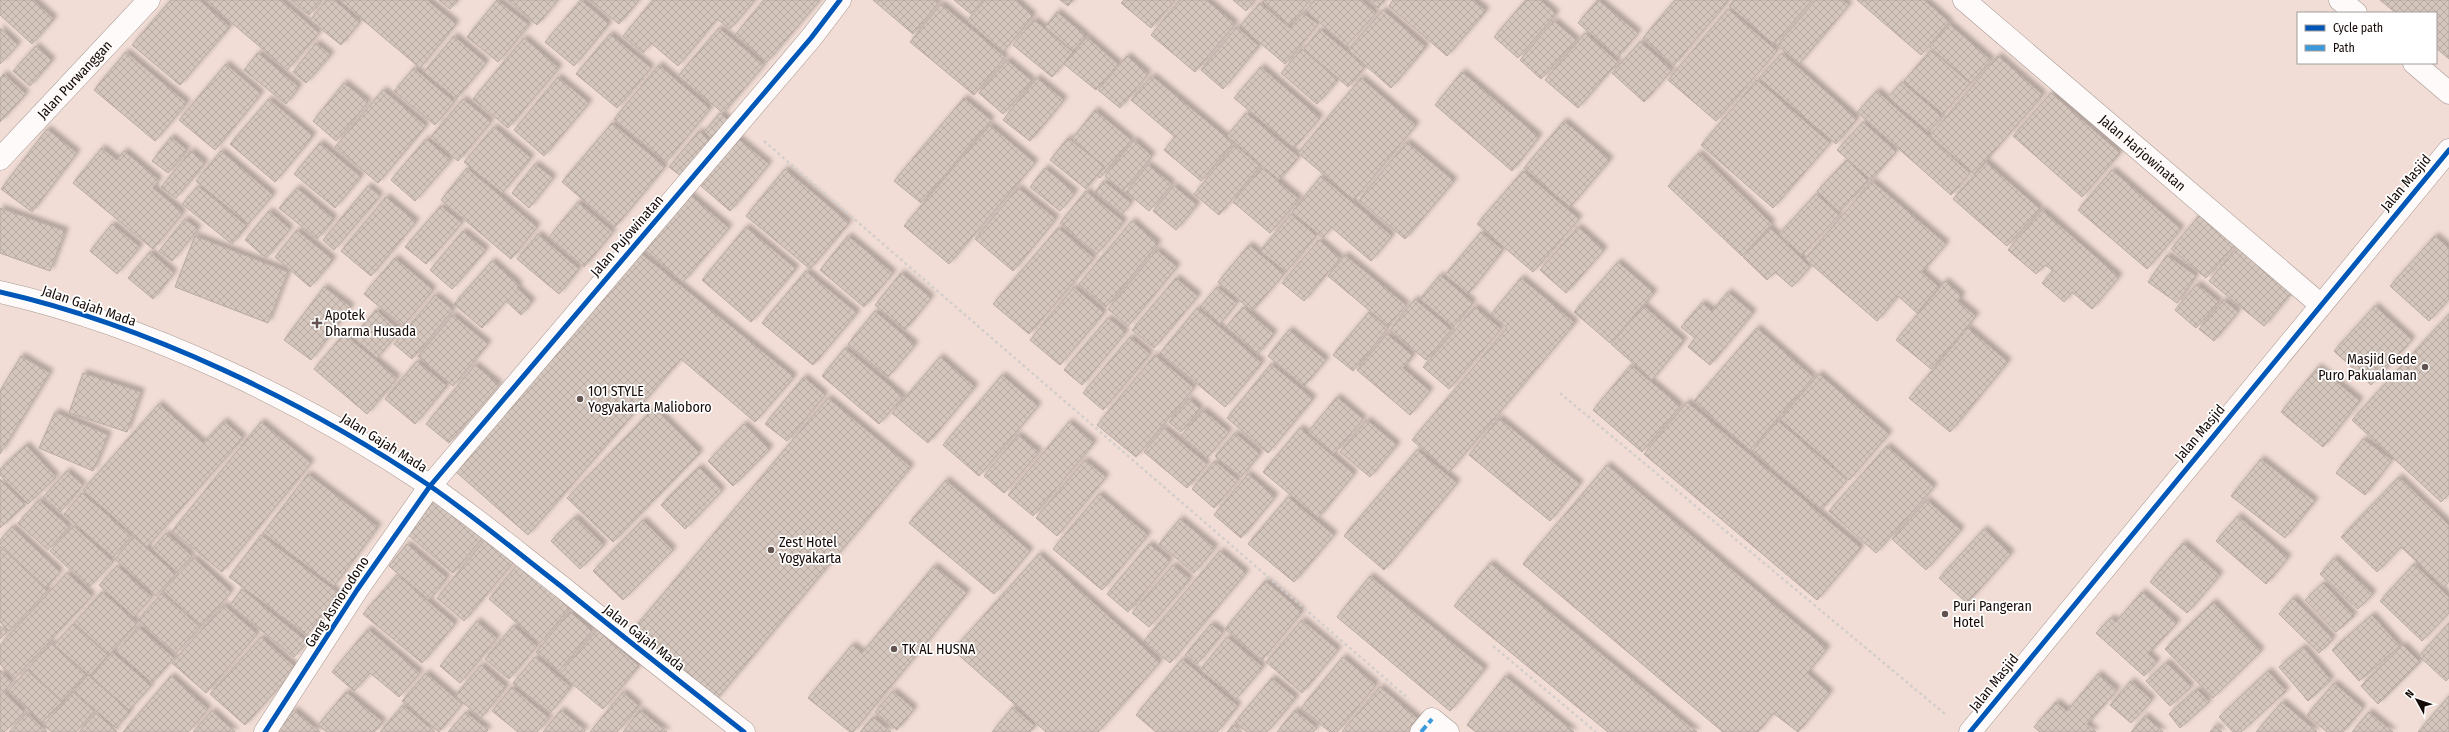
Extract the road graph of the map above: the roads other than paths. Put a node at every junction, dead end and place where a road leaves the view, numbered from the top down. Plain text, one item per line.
1 (149, 0) edge
2 (840, 0) edge
3 (1964, 0) edge
4 (2340, 0) edge
5 (2355, 12) edge
6 (2415, 64) edge
7 (2449, 93) edge
8 (2449, 150) edge
9 (0, 159) edge
10 (0, 292) edge
11 (2321, 305) junction
12 (430, 486) junction
13 (265, 732) edge
14 (744, 732) edge
15 (1970, 732) edge

1 - 9 street, Jalan Purwanggan
2 - 12 street, Jalan Pujowinatan
3 - 11 street, Jalan Harjowinatan
4 - 5 street
6 - 7 street
8 - 11 street, Jalan Masjid
10 - 12 street, Jalan Gajah Mada
11 - 15 street, Jalan Masjid
12 - 13 street, Gang Asmorodono
12 - 14 street, Jalan Gajah Mada

